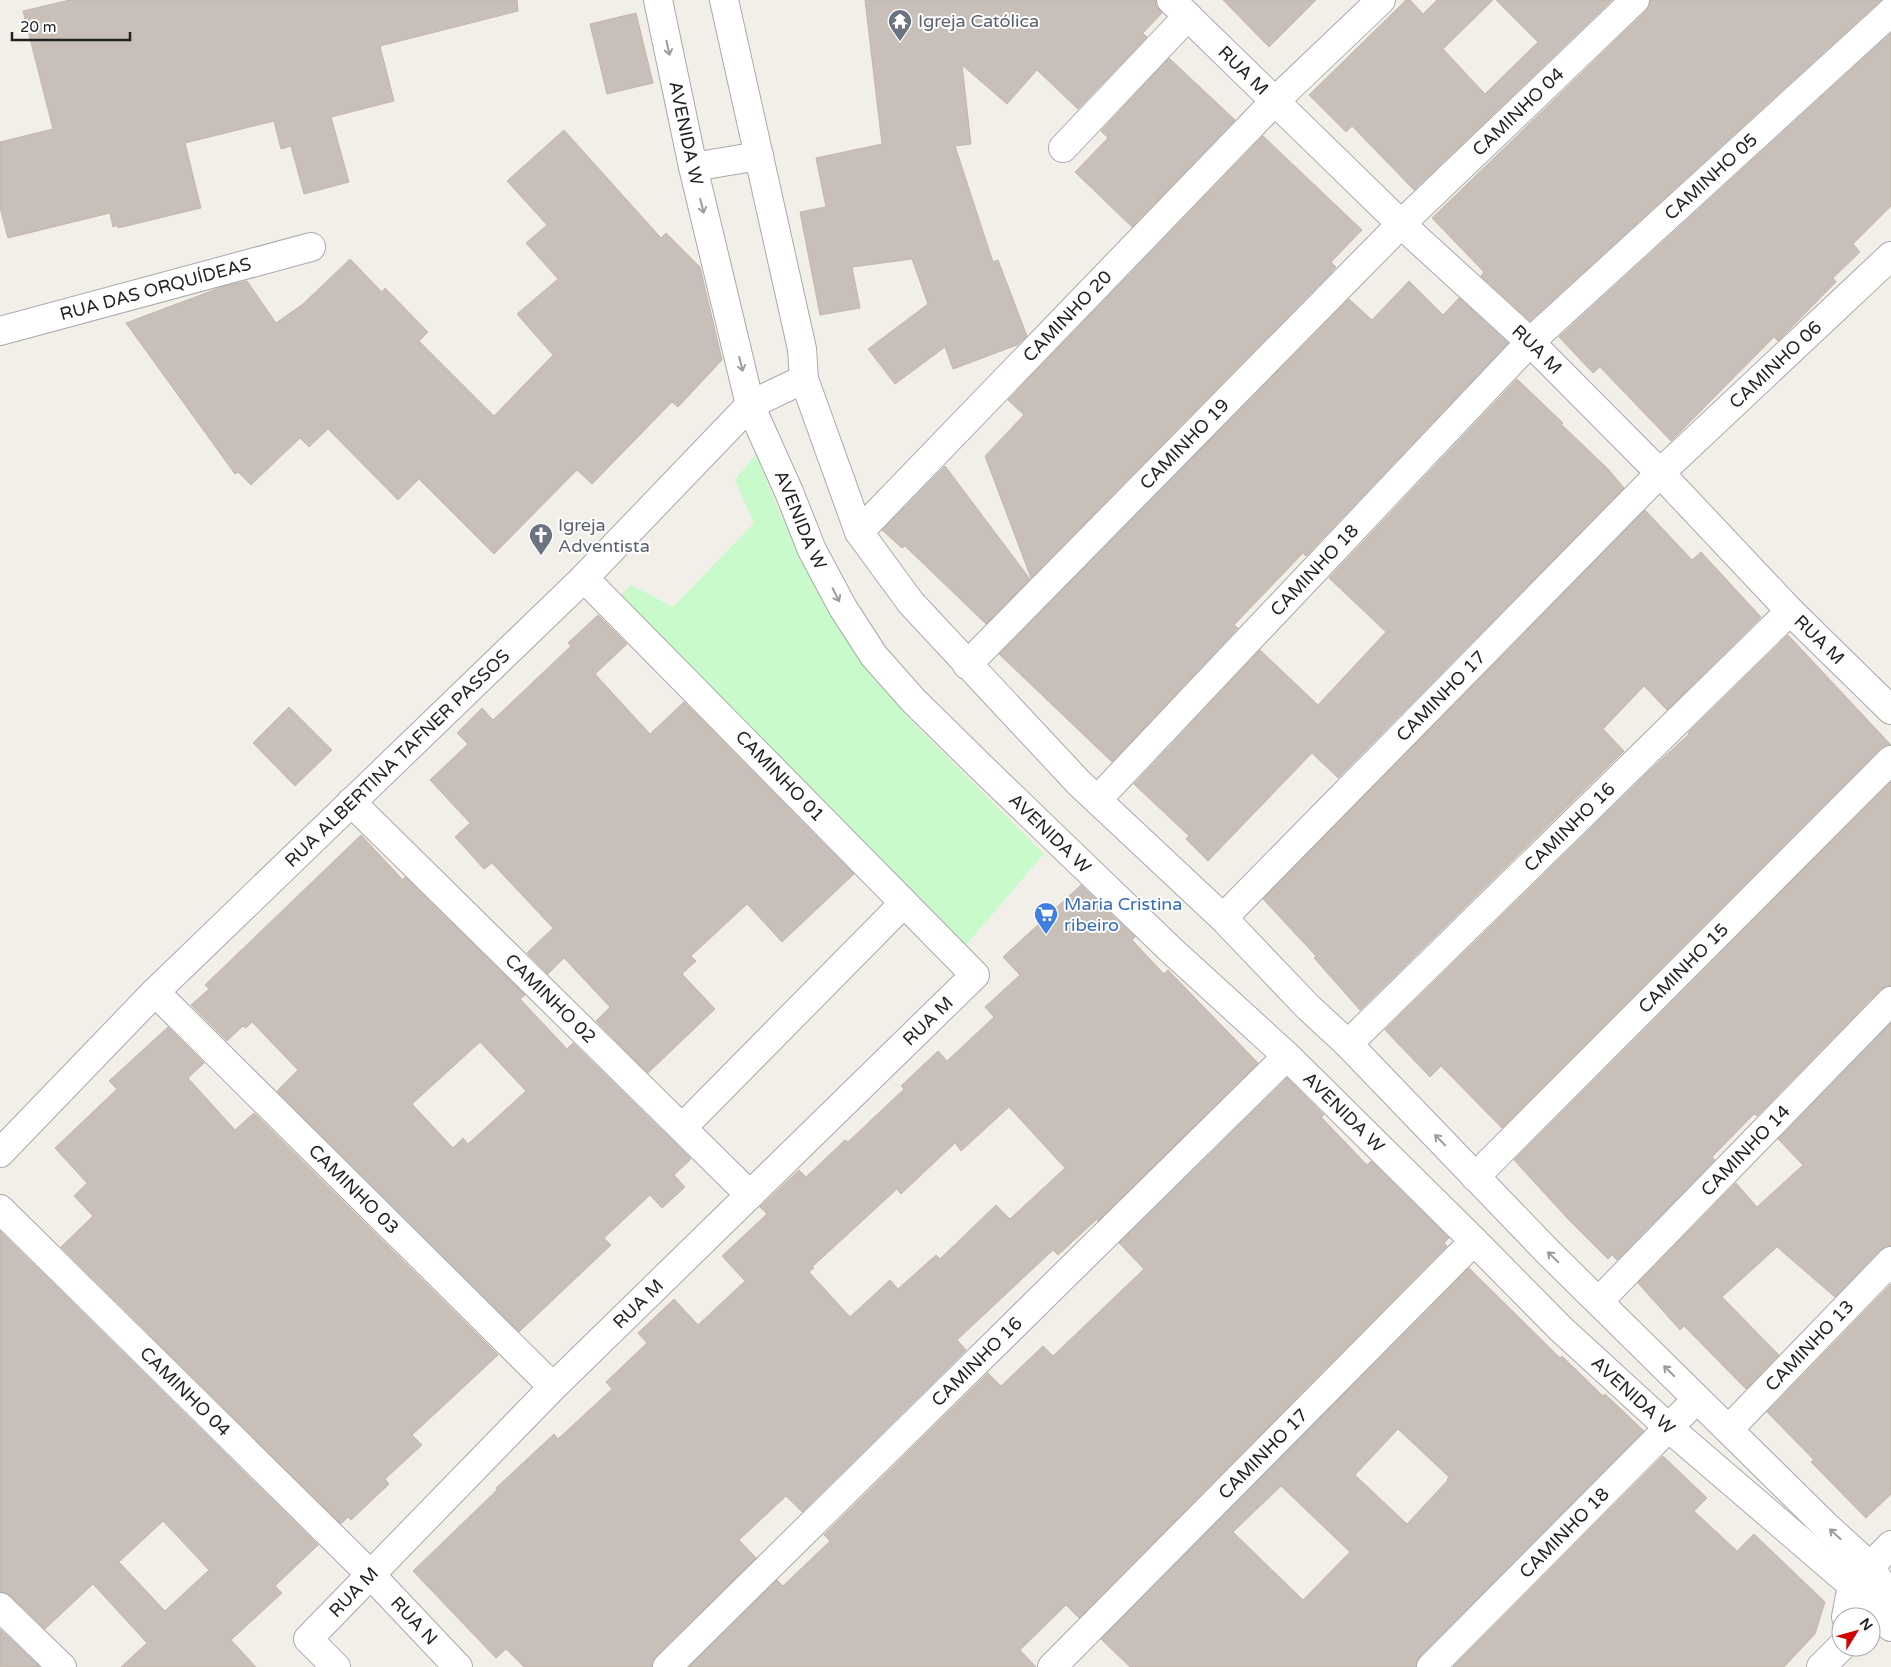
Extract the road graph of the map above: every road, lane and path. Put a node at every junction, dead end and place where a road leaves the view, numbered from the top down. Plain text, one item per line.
1 (658, 0) edge
2 (724, 0) edge
3 (1381, 0) edge
4 (1635, 0) edge
5 (1179, 8) edge
6 (1891, 12) edge
7 (1275, 101) junction
8 (1064, 148) dead end
9 (759, 156) junction
10 (693, 166) junction
11 (1401, 224) junction
12 (311, 247) dead end
13 (1891, 256) edge
14 (0, 331) edge
15 (1530, 342) junction
16 (804, 379) junction
17 (750, 404) junction
18 (1660, 473) junction
19 (859, 532) junction
20 (584, 578) junction
21 (1790, 611) junction
22 (967, 665) junction
23 (1891, 710) edge
24 (1891, 760) edge
25 (1098, 799) junction
26 (351, 802) junction
27 (904, 903) junction
28 (1223, 918) junction
29 (975, 975) joint
30 (155, 992) junction
31 (1891, 1001) edge
32 (1348, 1044) junction
33 (1287, 1056) junction
34 (682, 1128) junction
35 (0, 1153) edge
36 (1475, 1177) junction
37 (750, 1195) junction
38 (0, 1209) edge
39 (1474, 1240) junction
40 (1891, 1261) edge
41 (1599, 1301) junction
42 (553, 1387) junction
43 (1697, 1399) junction
44 (1668, 1428) junction
45 (1728, 1429) junction
46 (1891, 1546) edge
47 (370, 1574) junction
48 (1861, 1576) junction
49 (1891, 1601) edge
50 (0, 1607) edge
51 (1850, 1607) edge
52 (1891, 1627) edge
53 (1831, 1657) edge
54 (62, 1667) edge
55 (336, 1667) edge
56 (458, 1667) edge
57 (666, 1667) edge
58 (1052, 1667) edge
59 (1431, 1667) edge
60 (1821, 1667) edge

1 -> 10 street, AVENIDA W
2 - 9 street, AVENIDA W
3 - 7 street
4 - 11 street, CAMINHO 04
5 - 7 street, RUA M
5 - 8 street
6 - 15 street, CAMINHO 05
7 - 11 street, RUA M
7 - 19 street, CAMINHO 20
9 - 10 street
9 - 16 street, AVENIDA W
10 -> 17 street, AVENIDA W
11 - 15 street, RUA M
11 - 22 street, CAMINHO 19
12 - 14 street, RUA DAS ORQUÍDEAS
13 - 18 street, CAMINHO 06
15 - 18 street, RUA M
15 - 25 street, CAMINHO 18
16 - 17 street, RUA ALBERTINA TAFNER PASSOS
16 - 19 street, AVENIDA W
17 - 20 street, RUA ALBERTINA TAFNER PASSOS
17 -> 33 street, AVENIDA W
18 - 21 street, RUA M
18 - 28 street, CAMINHO 17
19 - 22 street, AVENIDA W
20 - 26 street, RUA ALBERTINA TAFNER PASSOS
20 - 27 street, CAMINHO 01
21 - 23 street, RUA M
21 - 32 street, CAMINHO 16
22 - 25 street, AVENIDA W
24 - 36 street, CAMINHO 15
25 - 28 street, AVENIDA W
26 - 30 street, RUA ALBERTINA TAFNER PASSOS
26 - 34 street, CAMINHO 02
27 - 29 street, CAMINHO 01
27 - 34 street
28 - 32 street, AVENIDA W
29 - 37 street, RUA M
30 - 35 street, RUA ALBERTINA TAFNER PASSOS
30 - 42 street, CAMINHO 03
31 - 41 street, CAMINHO 14
36 -> 32 street, AVENIDA W
33 - 39 street, AVENIDA W
33 - 57 street, CAMINHO 16
34 - 37 street, CAMINHO 02
41 -> 36 street, AVENIDA W
37 - 42 street, RUA M
38 - 47 street, CAMINHO 04
39 - 44 street, AVENIDA W
39 - 58 street, CAMINHO 17
40 - 45 street, CAMINHO 13
43 -> 41 street, AVENIDA W
42 - 47 street, RUA M
43 - 44 street, CAMINHO 18
43 - 45 street, AVENIDA W
44 - 48 street, AVENIDA W
44 - 59 street, CAMINHO 18
48 -> 45 street, AVENIDA W
46 - 48 street
47 - 55 street, RUA M
47 - 56 street, RUA N
48 - 49 street, AVENIDA W
48 - 51 street
48 - 52 street, AVENIDA W
50 - 54 street
53 - 60 street

